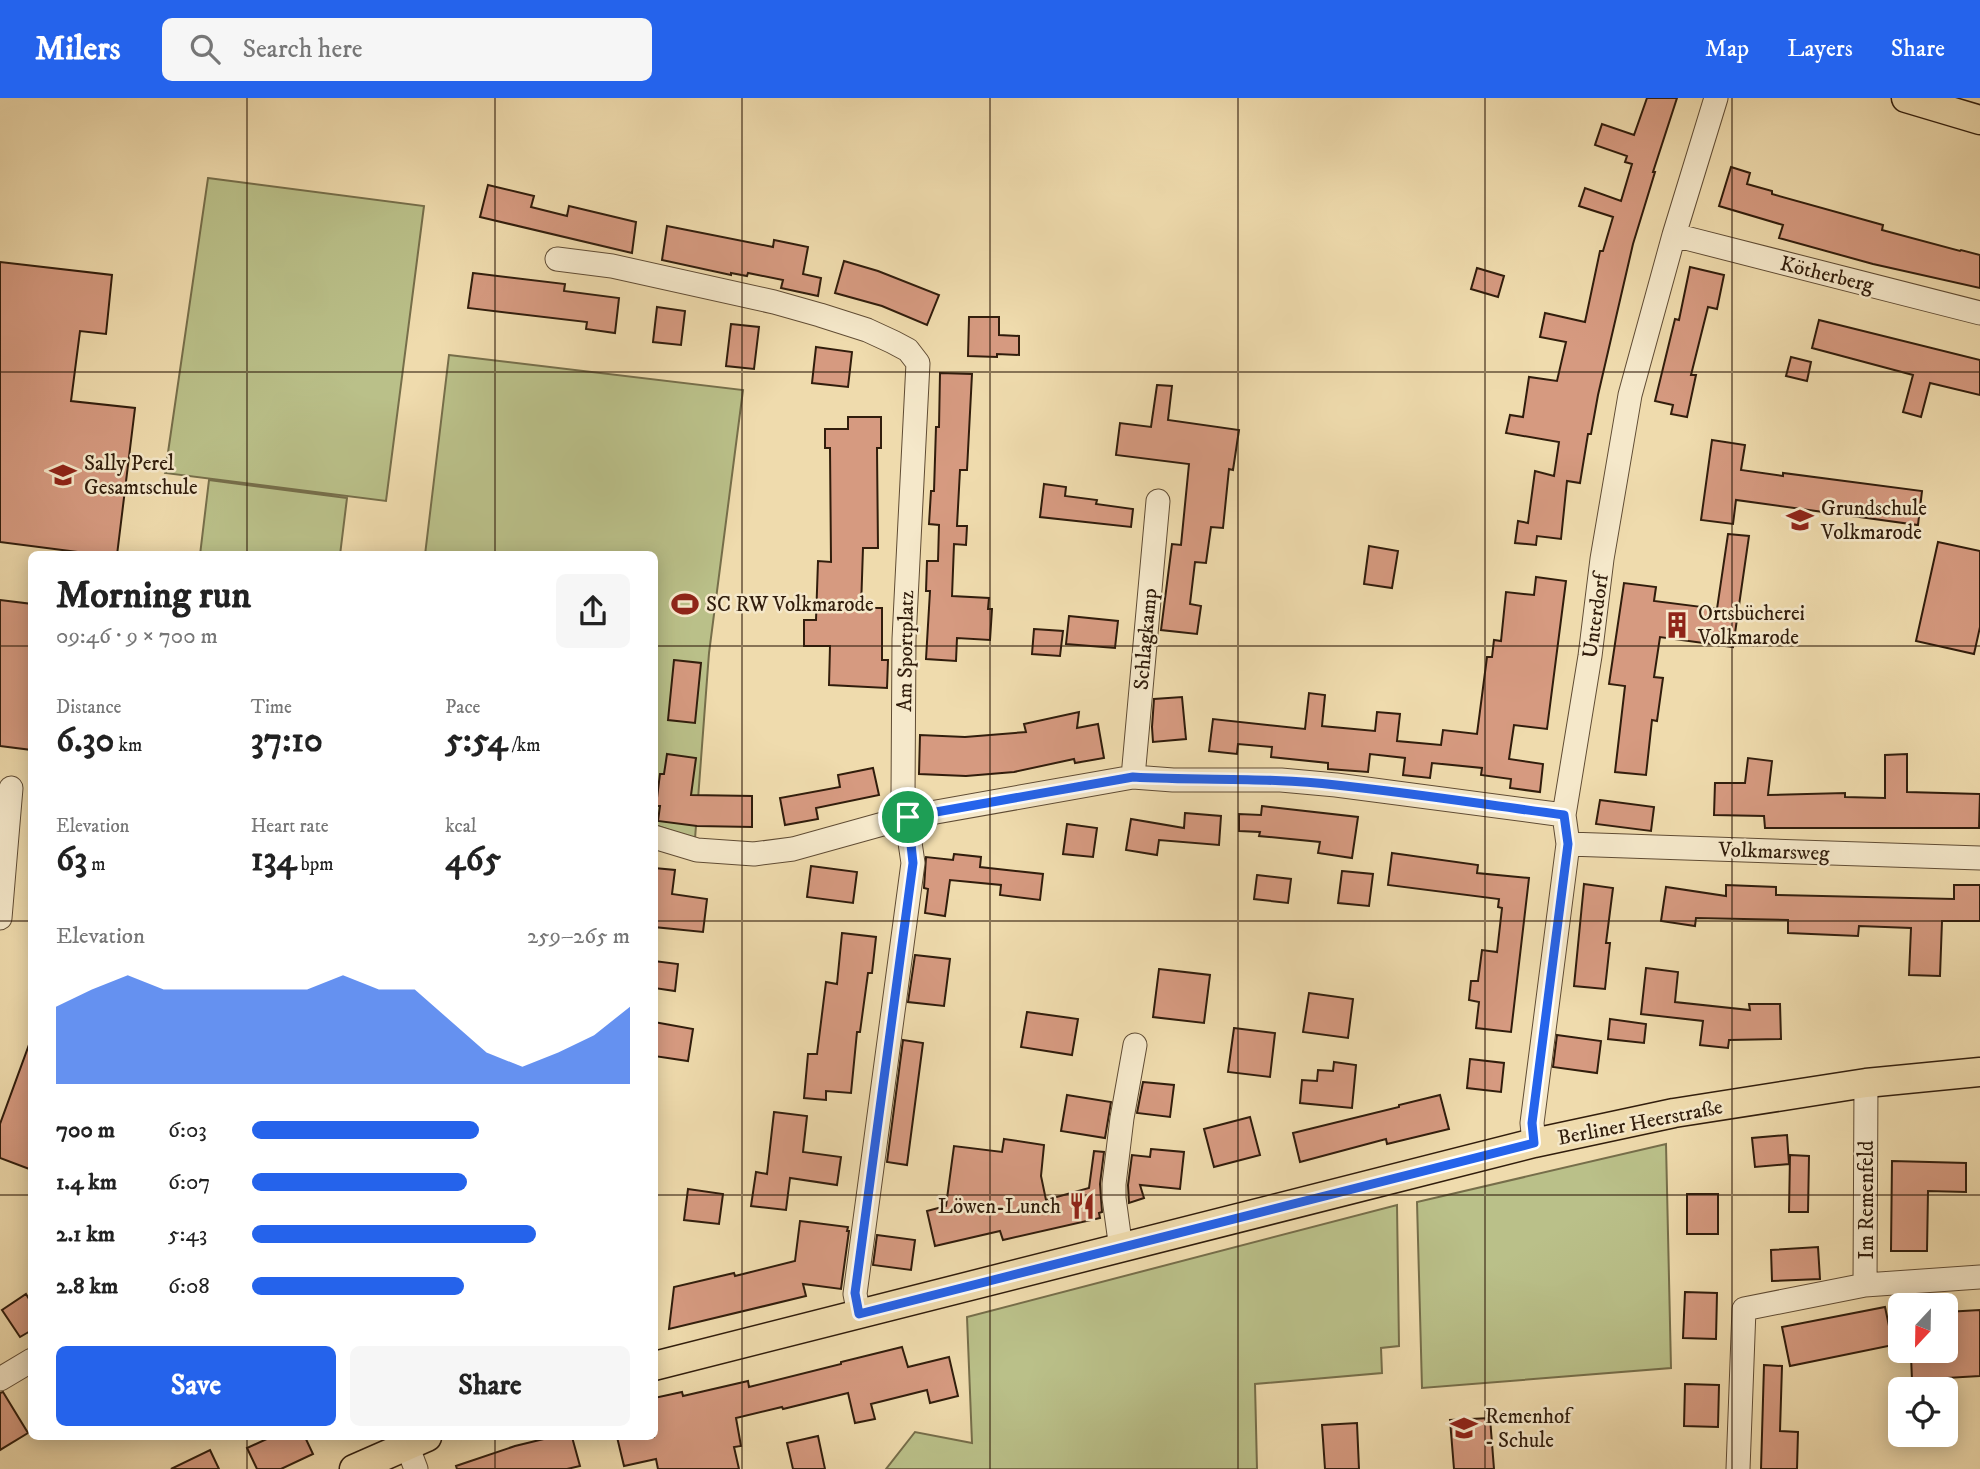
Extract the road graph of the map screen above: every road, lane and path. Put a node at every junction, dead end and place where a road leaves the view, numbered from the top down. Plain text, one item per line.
1 (1716, 98) edge
2 (1906, 98) edge
3 (1980, 120) edge
4 (1674, 235) junction
5 (557, 259) dead end
6 (1980, 313) edge
7 (1157, 501) dead end
8 (1133, 777) junction
9 (14, 788) edge
10 (1564, 815) junction
11 (908, 817) junction
12 (658, 838) edge
13 (1568, 844) junction
14 (1980, 858) edge
15 (0, 918) edge
16 (1135, 1045) dead end
17 (1980, 1072) edge
18 (1866, 1083) junction
19 (1534, 1143) junction
20 (1121, 1249) junction
21 (1980, 1277) edge
22 (1865, 1285) junction
23 (859, 1314) junction
24 (28, 1362) edge
25 (658, 1365) edge
26 (0, 1379) edge
27 (417, 1450) edge
28 (354, 1469) edge
29 (1738, 1469) edge

1 - 4 street, Unterdorf
2 - 3 main road
4 - 6 street, Kötherberg
4 - 10 street, Unterdorf
5 - 11 street, Am Sportplatz
7 - 8 street, Schlagkamp
8 - 10 street
8 - 11 street
9 - 15 street
10 - 13 street, Unterdorf
11 - 12 street
11 - 23 street, Am Sportplatz
13 - 14 street, Volkmarsweg
13 - 19 street, Unterdorf
16 - 20 street
17 - 18 main road, Berliner Heerstraße
18 - 19 main road, Berliner Heerstraße
18 - 22 street, Im Remenfeld
19 - 20 main road, Berliner Heerstraße
20 - 23 main road, Berliner Heerstraße
21 - 22 street, Im Remenfeld
22 - 29 street
23 - 25 main road, Berliner Heerstraße
24 - 26 street
27 - 28 main road

